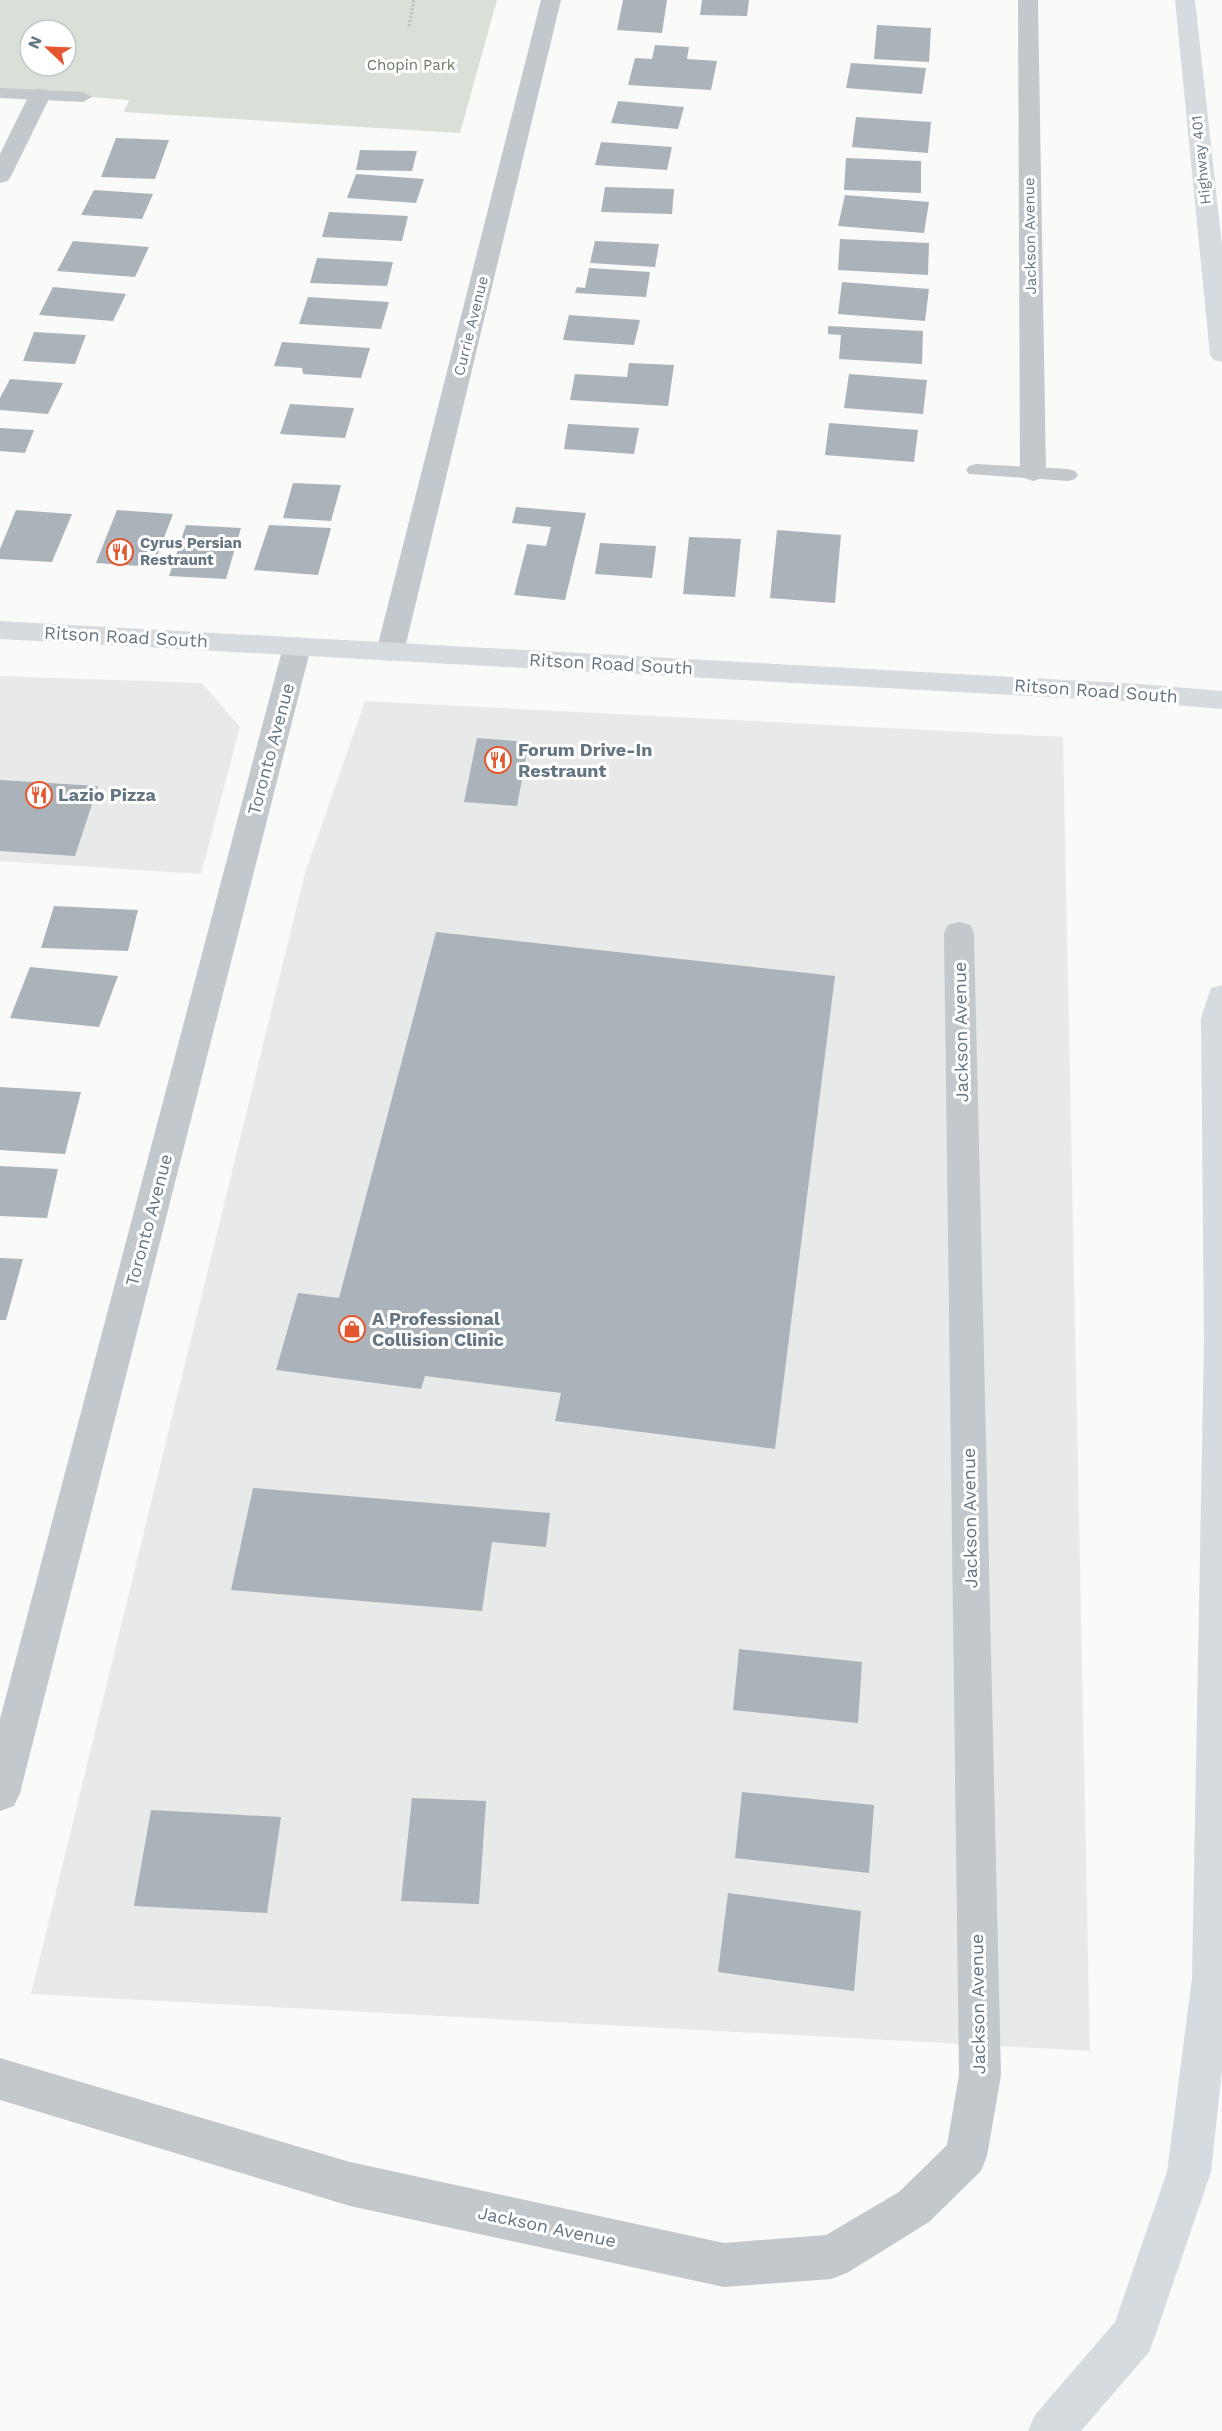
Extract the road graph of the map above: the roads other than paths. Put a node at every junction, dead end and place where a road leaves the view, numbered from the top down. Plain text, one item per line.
1 (551, 0) edge
2 (1028, 0) edge
3 (1185, 0) edge
4 (0, 93) edge
5 (40, 95) junction
6 (83, 97) dead end
7 (0, 176) edge
8 (1222, 355) edge
9 (976, 470) dead end
10 (1033, 473) junction
11 (1068, 475) dead end
12 (0, 630) edge
13 (297, 647) junction
14 (390, 652) junction
15 (1222, 700) edge
16 (959, 933) dead end
17 (1222, 996) edge
18 (0, 1793) edge
19 (0, 2079) edge
20 (1051, 2431) edge

1 - 14 street, Currie Avenue
2 - 10 street, Jackson Avenue
3 - 8 main road, Highway 401
4 - 5 lane
5 - 6 lane
5 - 7 street
9 - 10 lane
10 - 11 lane
12 - 13 main road, Ritson Road South
13 - 14 main road, Ritson Road South
13 - 18 street, Toronto Avenue
14 - 15 main road, Ritson Road South
16 - 19 street, Jackson Avenue
17 - 20 main road

